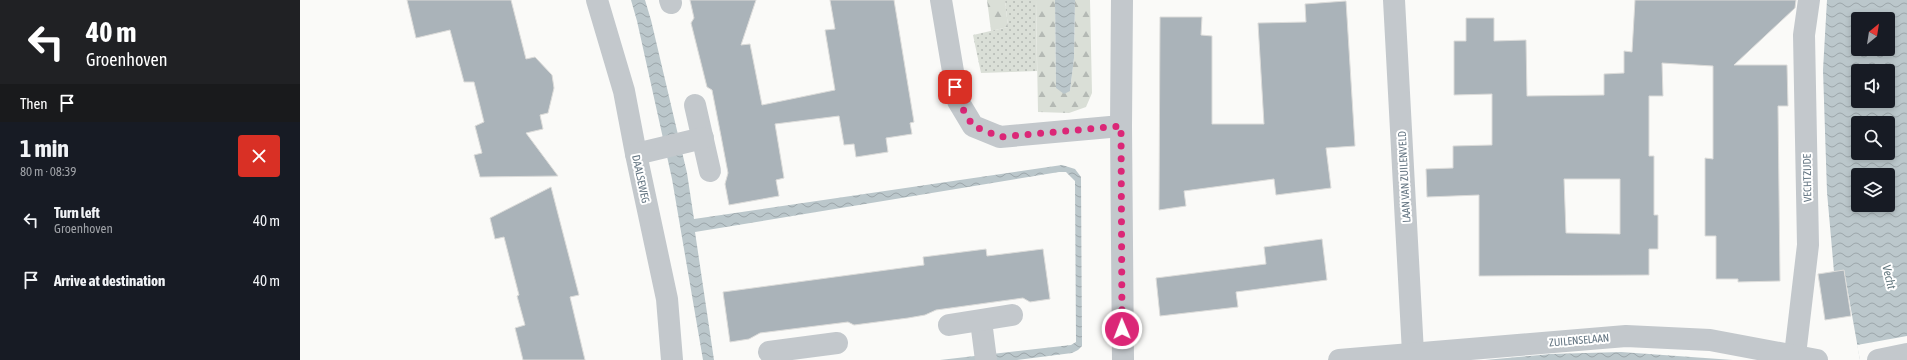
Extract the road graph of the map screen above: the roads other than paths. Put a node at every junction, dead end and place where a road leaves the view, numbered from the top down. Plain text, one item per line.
1 (597, 0) edge
2 (941, 0) edge
3 (1122, 0) edge
4 (1394, 0) edge
5 (1809, 0) edge
6 (695, 105) dead end
7 (1121, 126) junction
8 (703, 138) junction
9 (636, 154) junction
10 (710, 171) dead end
11 (1012, 316) dead end
12 (981, 321) junction
13 (949, 325) dead end
14 (837, 343) dead end
15 (769, 352) dead end
16 (1413, 353) junction
17 (804, 354) edge
18 (1907, 354) edge
19 (1795, 355) junction
20 (672, 360) edge
21 (986, 360) edge
22 (1123, 360) edge
23 (1339, 360) edge
24 (1817, 360) edge
25 (1878, 360) edge

1 - 9 street, DAALSEWEG
2 - 7 street
3 - 7 street
4 - 16 street, LAAN VAN ZUILENVELD
5 - 19 street, VECHTZIJDE
6 - 8 street
7 - 22 street
8 - 9 street
8 - 10 street
9 - 20 street, DAALSEWEG
11 - 12 street
12 - 13 street
12 - 21 street
14 - 17 street
15 - 17 street
16 - 19 street, ZUILENSELAAN
16 - 23 street, ZUILENSELAAN
18 - 25 street
19 - 24 street, ZUILENSELAAN

